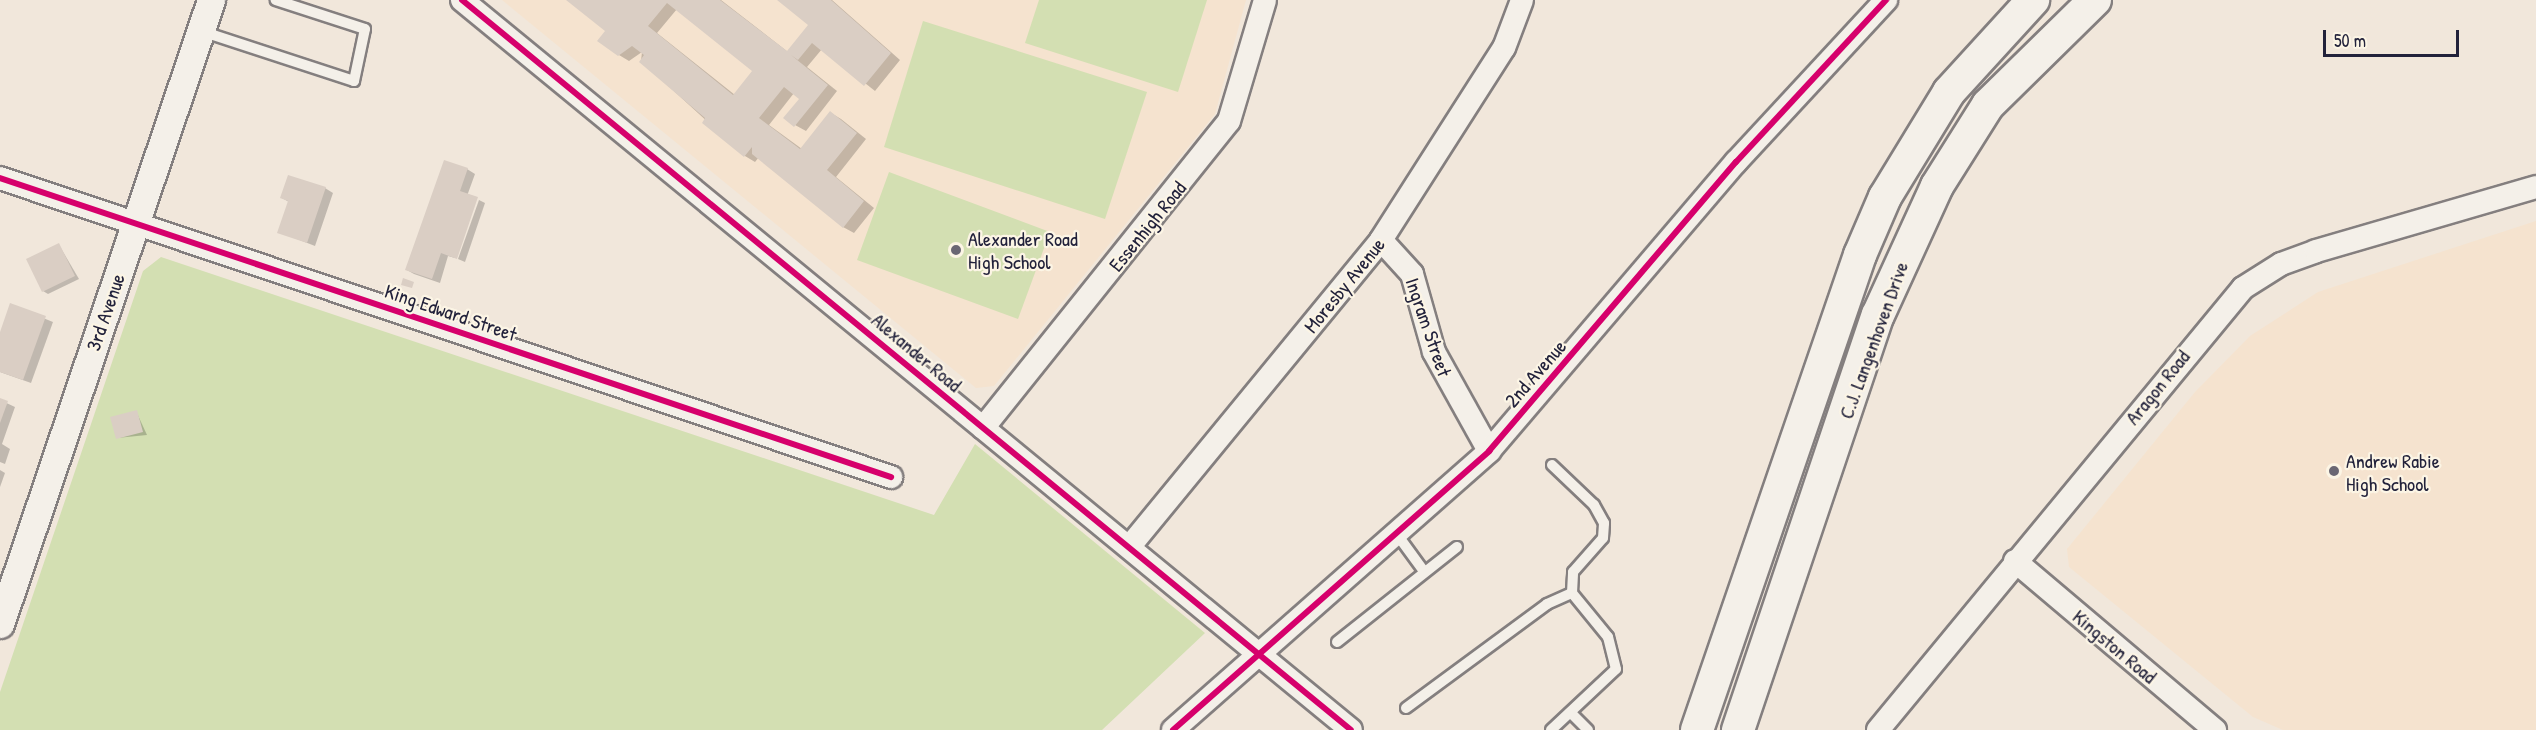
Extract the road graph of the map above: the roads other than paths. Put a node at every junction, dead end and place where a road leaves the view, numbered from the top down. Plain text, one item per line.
1 (211, 0) edge
2 (276, 0) edge
3 (462, 0) edge
4 (1266, 0) edge
5 (1522, 0) edge
6 (1886, 0) edge
7 (2033, 0) edge
8 (2095, 0) edge
9 (201, 30) junction
10 (0, 178) edge
11 (2536, 187) edge
12 (135, 223) junction
13 (1381, 240) junction
14 (983, 428) junction
15 (1489, 451) junction
16 (1552, 465) dead end
17 (891, 477) dead end
18 (1396, 533) junction
19 (1130, 546) junction
20 (1457, 547) dead end
21 (2015, 561) junction
22 (1423, 570) junction
23 (7, 578) edge
24 (1572, 593) junction
25 (0, 624) edge
26 (1337, 642) dead end
27 (1259, 655) junction
28 (1406, 708) dead end
29 (1571, 713) junction
30 (1173, 730) edge
31 (1351, 730) edge
32 (1551, 730) edge
33 (1588, 730) edge
34 (1697, 730) edge
35 (1738, 730) edge
36 (1878, 730) edge
37 (2215, 730) edge

1 - 9 street, 3rd Avenue
2 - 9 lane
3 - 14 street, Alexander Road
4 - 14 street, Essenhigh Road
5 - 13 street, Moresby Avenue
6 - 15 street, 2nd Avenue
7 - 34 main road, C.J. Langenhoven Drive
8 - 35 main road, C.J. Langenhoven Drive
9 - 12 street, 3rd Avenue
10 - 12 street, King Edward Street
11 - 21 street, Aragon Road
12 - 17 street, King Edward Street
12 - 23 street, 3rd Avenue
13 - 15 street, Ingram Street
13 - 19 street, Moresby Avenue
14 - 19 street, Alexander Road
15 - 18 street, 2nd Avenue
16 - 24 lane
18 - 22 lane
18 - 27 street, 2nd Avenue
19 - 27 street, Alexander Road
20 - 22 lane
21 - 36 street, Aragon Road
21 - 37 street, Kingston Road
22 - 26 lane
23 - 25 street, 3rd Avenue
24 - 28 lane
24 - 29 lane
27 - 30 street, 2nd Avenue
27 - 31 street, Alexander Road
29 - 32 lane
29 - 33 lane

